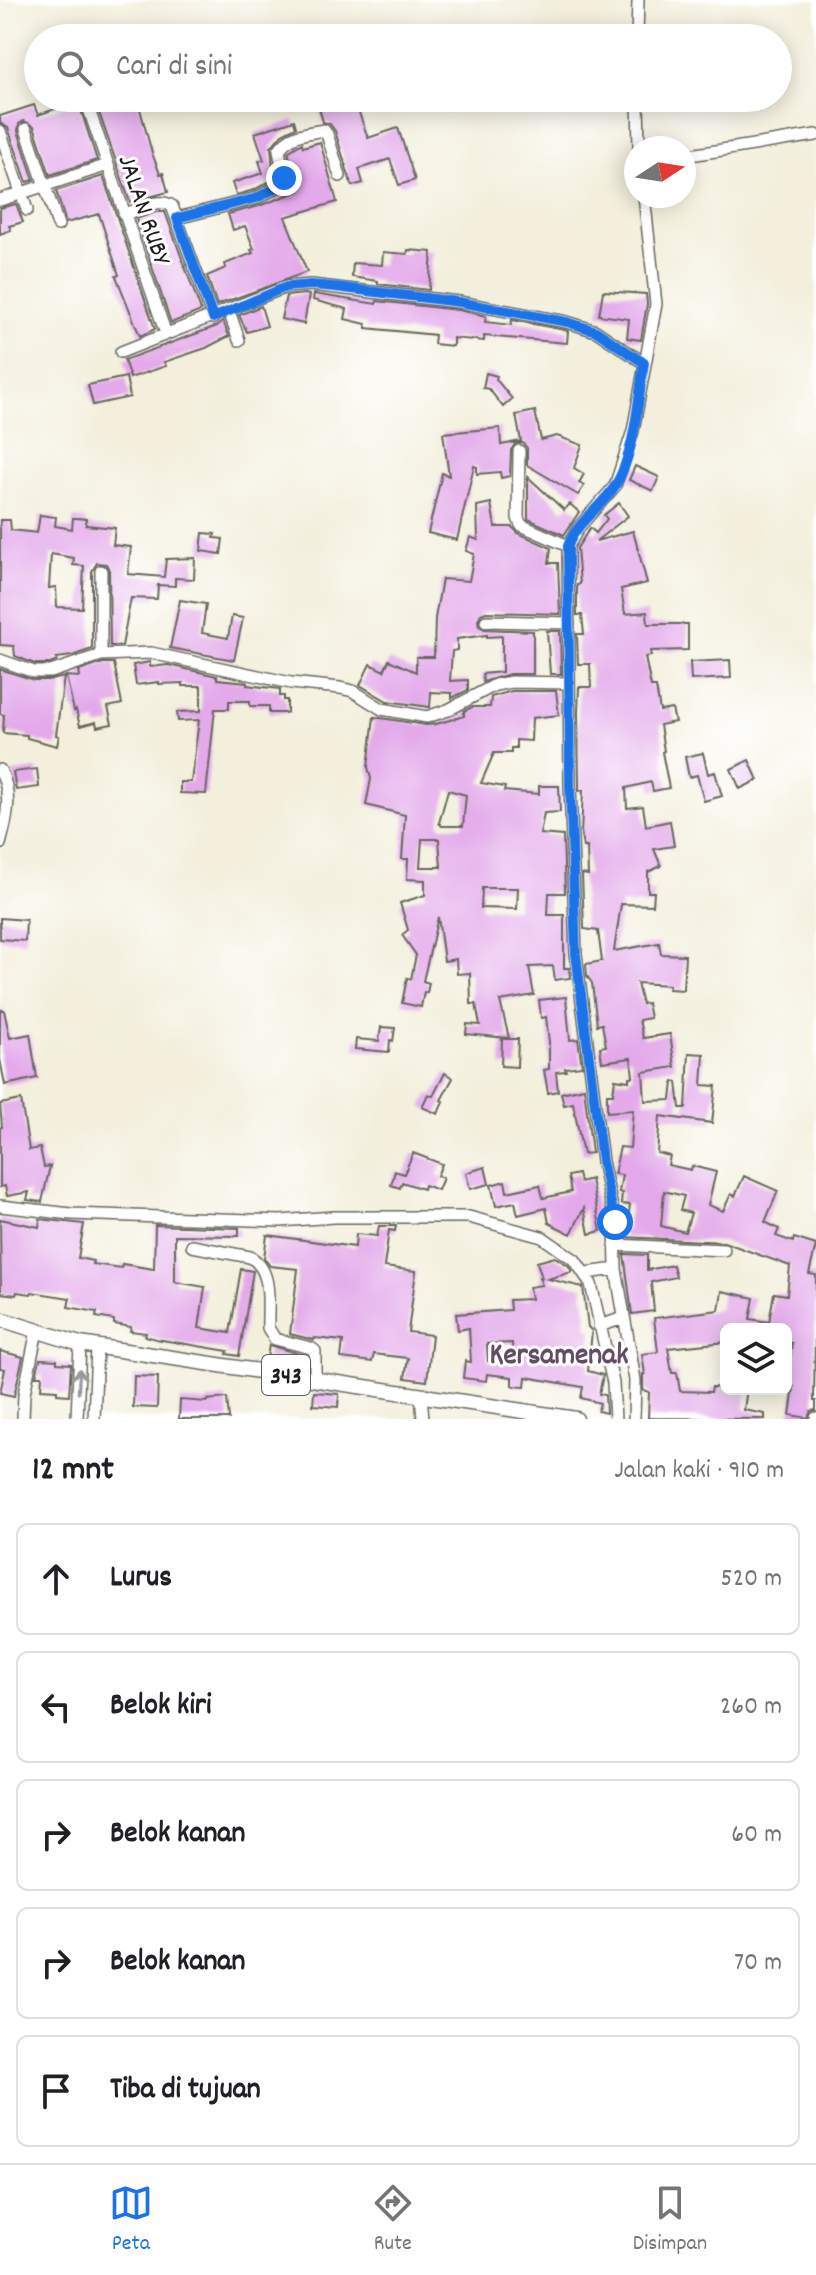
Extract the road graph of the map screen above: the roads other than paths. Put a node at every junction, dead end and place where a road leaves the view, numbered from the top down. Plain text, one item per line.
1 (638, 0) edge
2 (637, 24) edge
3 (90, 112) edge
4 (638, 112) edge
5 (26, 129) dead end
6 (0, 131) edge
7 (816, 135) edge
8 (639, 136) edge
9 (696, 154) edge
10 (108, 165) junction
11 (340, 176) dead end
12 (44, 184) junction
13 (21, 193) junction
14 (0, 200) edge
15 (645, 208) edge
16 (27, 210) dead end
17 (124, 215) junction
18 (177, 218) junction
19 (58, 225) dead end
20 (229, 311) junction
21 (213, 318) junction
22 (166, 334) junction
23 (239, 340) dead end
24 (121, 352) dead end
25 (644, 363) junction
26 (519, 451) dead end
27 (568, 546) junction
28 (101, 571) dead end
29 (486, 621) dead end
30 (569, 623) junction
31 (101, 655) junction
32 (0, 660) edge
33 (569, 683) junction
34 (0, 770) edge
35 (0, 844) edge
36 (0, 1206) edge
37 (615, 1245) junction
38 (192, 1246) dead end
39 (724, 1250) dead end
40 (616, 1269) junction
41 (586, 1273) junction
42 (624, 1318) junction
43 (0, 1319) edge
44 (599, 1326) junction
45 (37, 1330) junction
46 (80, 1344) junction
47 (97, 1347) junction
48 (315, 1380) junction
49 (421, 1395) junction
50 (23, 1419) edge
51 (77, 1419) edge
52 (94, 1419) edge
53 (423, 1419) edge
54 (576, 1419) edge
55 (615, 1419) edge
56 (634, 1419) edge

1 - 2 street
3 - 10 street, JALAN RUBY
4 - 8 street
5 - 12 street
6 - 13 street
7 - 9 street
10 - 12 street
10 - 17 street, JALAN RUBY
11 - 18 street
12 - 13 street
12 - 19 street
13 - 14 street
13 - 16 street
15 - 25 street
17 - 18 street
17 - 22 street, JALAN RUBY
18 - 21 street
20 - 21 street
20 - 23 street
20 - 25 street
21 - 22 street
22 - 24 street
25 - 27 street
26 - 27 street
27 - 30 street
28 - 31 street
29 - 30 street
30 - 33 street
31 - 32 street
31 - 33 street
33 - 37 street
34 - 35 street
36 - 41 street
37 - 39 street
37 - 40 street
38 - 48 street
40 - 41 street
40 - 42 street
41 - 44 street
42 - 44 street
42 - 56 street
43 - 45 main road, 343
44 - 55 street
45 - 46 main road, 343
45 - 50 street
46 - 47 main road, 343
51 -> 46 street
47 - 48 main road, 343
47 - 52 street
48 - 49 main road, 343
49 - 53 street
49 - 54 main road, 343

